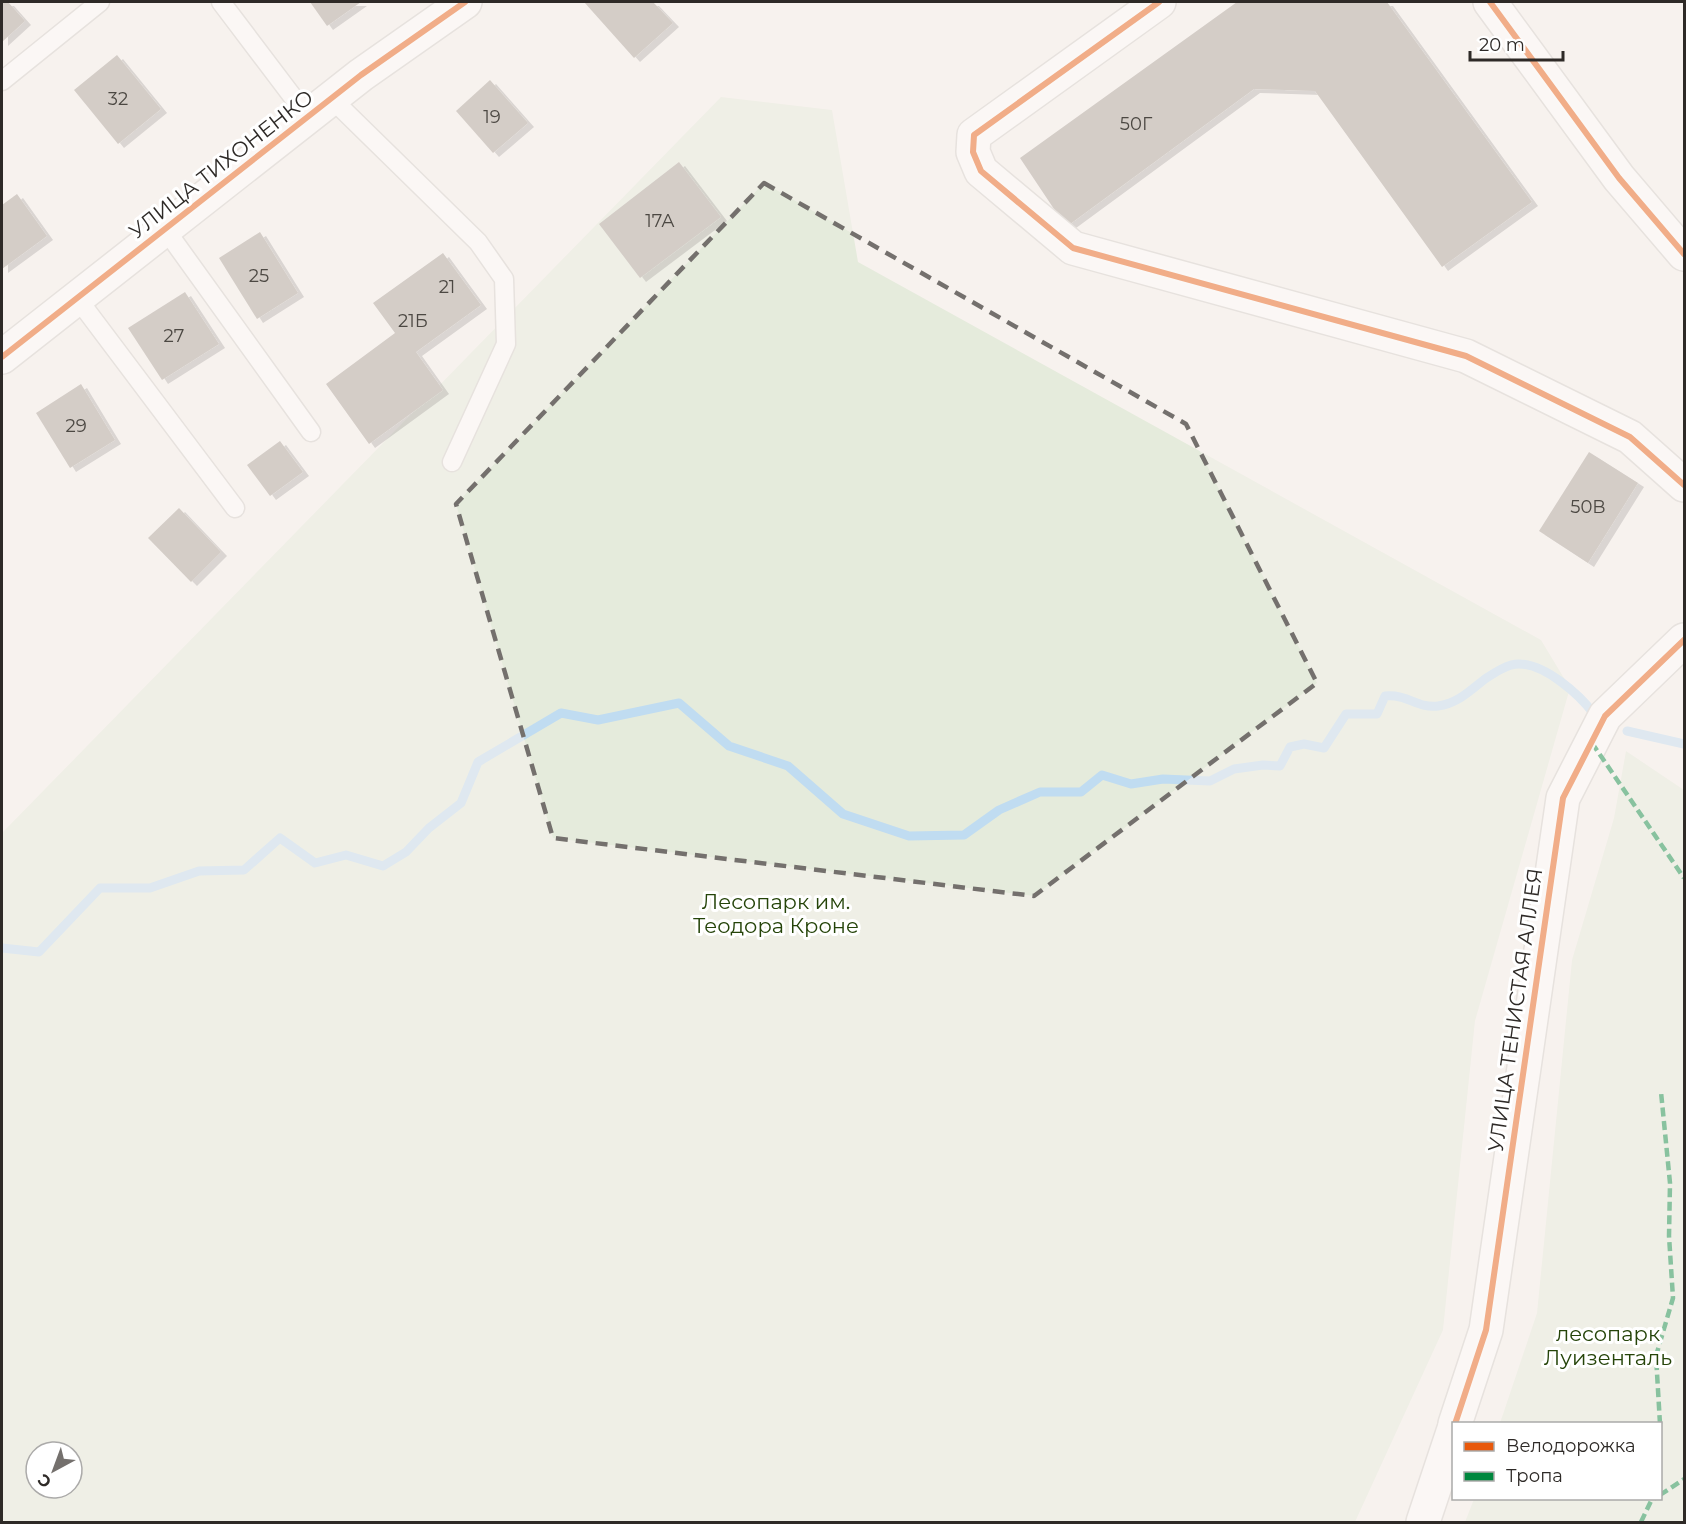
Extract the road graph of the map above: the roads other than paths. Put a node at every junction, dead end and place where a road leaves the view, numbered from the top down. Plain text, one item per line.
1 (100, 2) edge
2 (221, 2) edge
3 (465, 2) edge
4 (1159, 2) edge
5 (1490, 2) edge
6 (2, 81) edge
7 (319, 108) junction
8 (165, 229) junction
9 (1684, 254) edge
10 (77, 298) junction
11 (2, 357) edge
12 (311, 432) dead end
13 (452, 462) dead end
14 (1684, 485) edge
15 (235, 508) dead end
16 (1684, 640) edge
17 (1456, 1422) edge
18 (1452, 1435) edge
19 (1423, 1522) edge

1 - 6 lane
2 - 7 lane
3 - 7 street, УЛИЦА ТИХОНЕНКО
4 - 14 street
5 - 9 street
7 - 8 street, УЛИЦА ТИХОНЕНКО
7 - 13 lane
8 - 10 street, УЛИЦА ТИХОНЕНКО
8 - 12 lane
10 - 11 street, УЛИЦА ТИХОНЕНКО
10 - 15 lane
16 - 17 street, УЛИЦА ТЕНИСТАЯ АЛЛЕЯ
18 - 19 street

